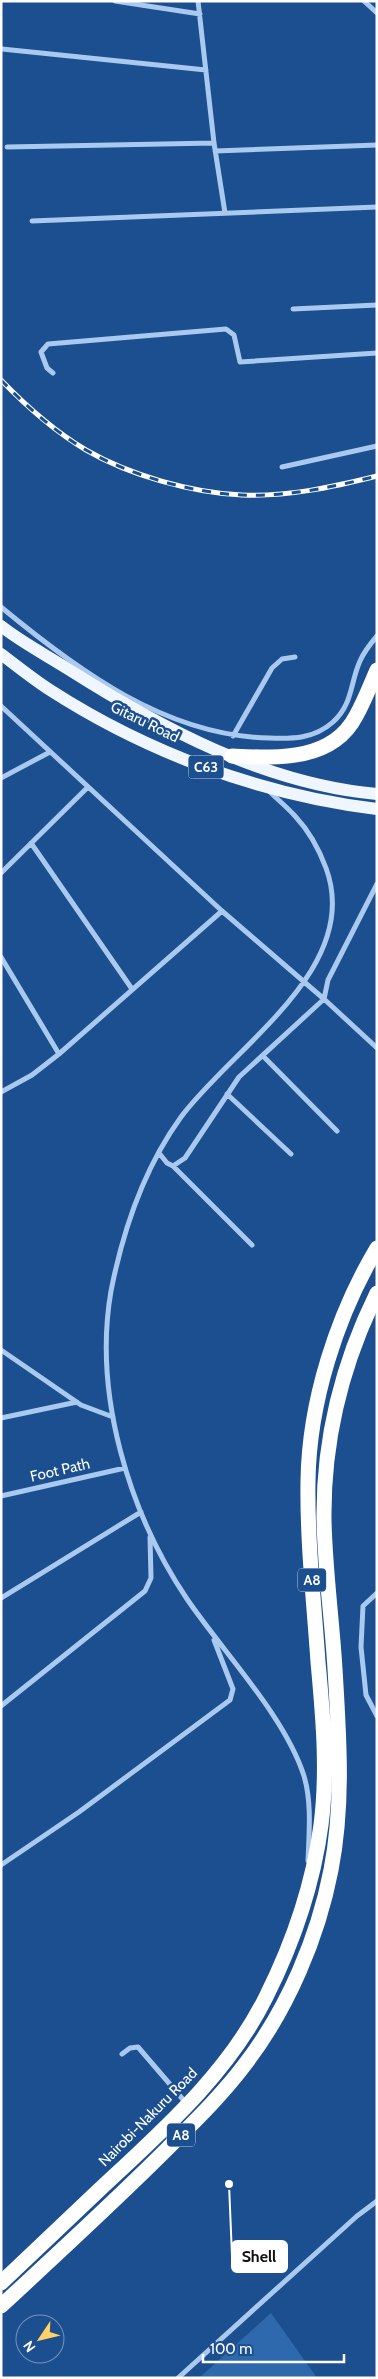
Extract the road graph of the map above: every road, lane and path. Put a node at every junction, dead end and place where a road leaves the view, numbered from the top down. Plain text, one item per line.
1 (115, 1) edge
2 (198, 1) edge
3 (364, 1) edge
4 (377, 13) edge
5 (200, 14) junction
6 (2, 50) edge
7 (206, 70) junction
8 (214, 142) junction
9 (377, 145) edge
10 (7, 147) dead end
11 (215, 151) junction
12 (377, 206) edge
13 (224, 213) junction
14 (32, 221) dead end
15 (377, 305) edge
16 (293, 310) dead end
17 (377, 353) edge
18 (53, 373) dead end
19 (377, 446) edge
20 (282, 467) dead end
21 (1, 607) edge
22 (1, 626) edge
23 (377, 636) edge
24 (1, 654) edge
25 (295, 658) dead end
26 (377, 670) edge
27 (1, 706) edge
28 (233, 736) junction
29 (50, 752) junction
30 (232, 756) junction
31 (1, 778) edge
32 (88, 787) junction
33 (265, 787) junction
34 (377, 794) edge
35 (377, 809) edge
36 (31, 843) junction
37 (1, 873) edge
38 (377, 884) edge
39 (222, 911) junction
40 (1, 957) edge
41 (303, 982) junction
42 (132, 989) junction
43 (324, 999) junction
44 (377, 1048) edge
45 (60, 1054) junction
46 (263, 1056) junction
47 (2, 1090) edge
48 (227, 1094) junction
49 (337, 1131) dead end
50 (159, 1153) junction
51 (291, 1154) dead end
52 (173, 1166) junction
53 (252, 1245) dead end
54 (377, 1248) edge
55 (377, 1293) edge
56 (1, 1350) edge
57 (77, 1402) junction
58 (113, 1417) junction
59 (1, 1418) edge
60 (125, 1468) junction
61 (1, 1496) edge
62 (141, 1512) junction
63 (150, 1534) junction
64 (377, 1593) edge
65 (1, 1598) edge
66 (211, 1633) junction
67 (1, 1706) edge
68 (377, 1716) edge
69 (1, 1865) edge
70 (298, 1922) junction
71 (122, 2054) dead end
72 (188, 2105) junction
73 (377, 2201) edge
74 (1, 2283) edge
75 (1, 2306) edge
76 (178, 2378) edge

1 - 5 street
2 - 5 street
3 - 4 street
5 - 7 street
6 - 7 street
7 - 8 street
8 - 10 street
8 - 11 street
9 - 11 street
11 - 13 street
12 - 13 street
13 - 14 street
15 - 16 street
17 - 18 street
19 - 20 street
21 - 28 street
22 - 30 main road, Gitaru Road / C63
23 - 28 street
24 - 33 main road, Gitaru Road / C63
25 - 28 street
26 - 30 highway, C63
27 - 29 street
29 - 31 street
29 - 32 street
30 - 34 main road, C63
32 - 36 street
32 - 39 street
33 - 35 main road, Gitaru Road / C63
33 - 41 street
36 - 37 street
36 - 42 street
38 - 43 street
39 - 41 street
39 - 42 street
40 - 45 street
41 - 43 street
41 - 50 street
42 - 45 street
43 - 44 street
43 - 46 street
45 - 47 street
46 - 48 street
46 - 49 street
48 - 51 street
48 - 52 street
50 - 52 street
50 - 58 street
52 - 53 street
54 - 70 highway, A8
55 - 75 highway, A8
56 - 57 street
57 - 58 street
57 - 59 street
58 - 60 street
60 - 61 street, Foot Path
60 - 62 street
62 - 63 street
62 - 65 street
63 - 66 street
63 - 67 street
64 - 68 street
66 - 69 street
66 - 70 street
70 - 72 highway, Nairobi-Nakuru Road / A8
71 - 72 street
72 - 74 highway, Nairobi-Nakuru Road / A8
73 - 76 street

